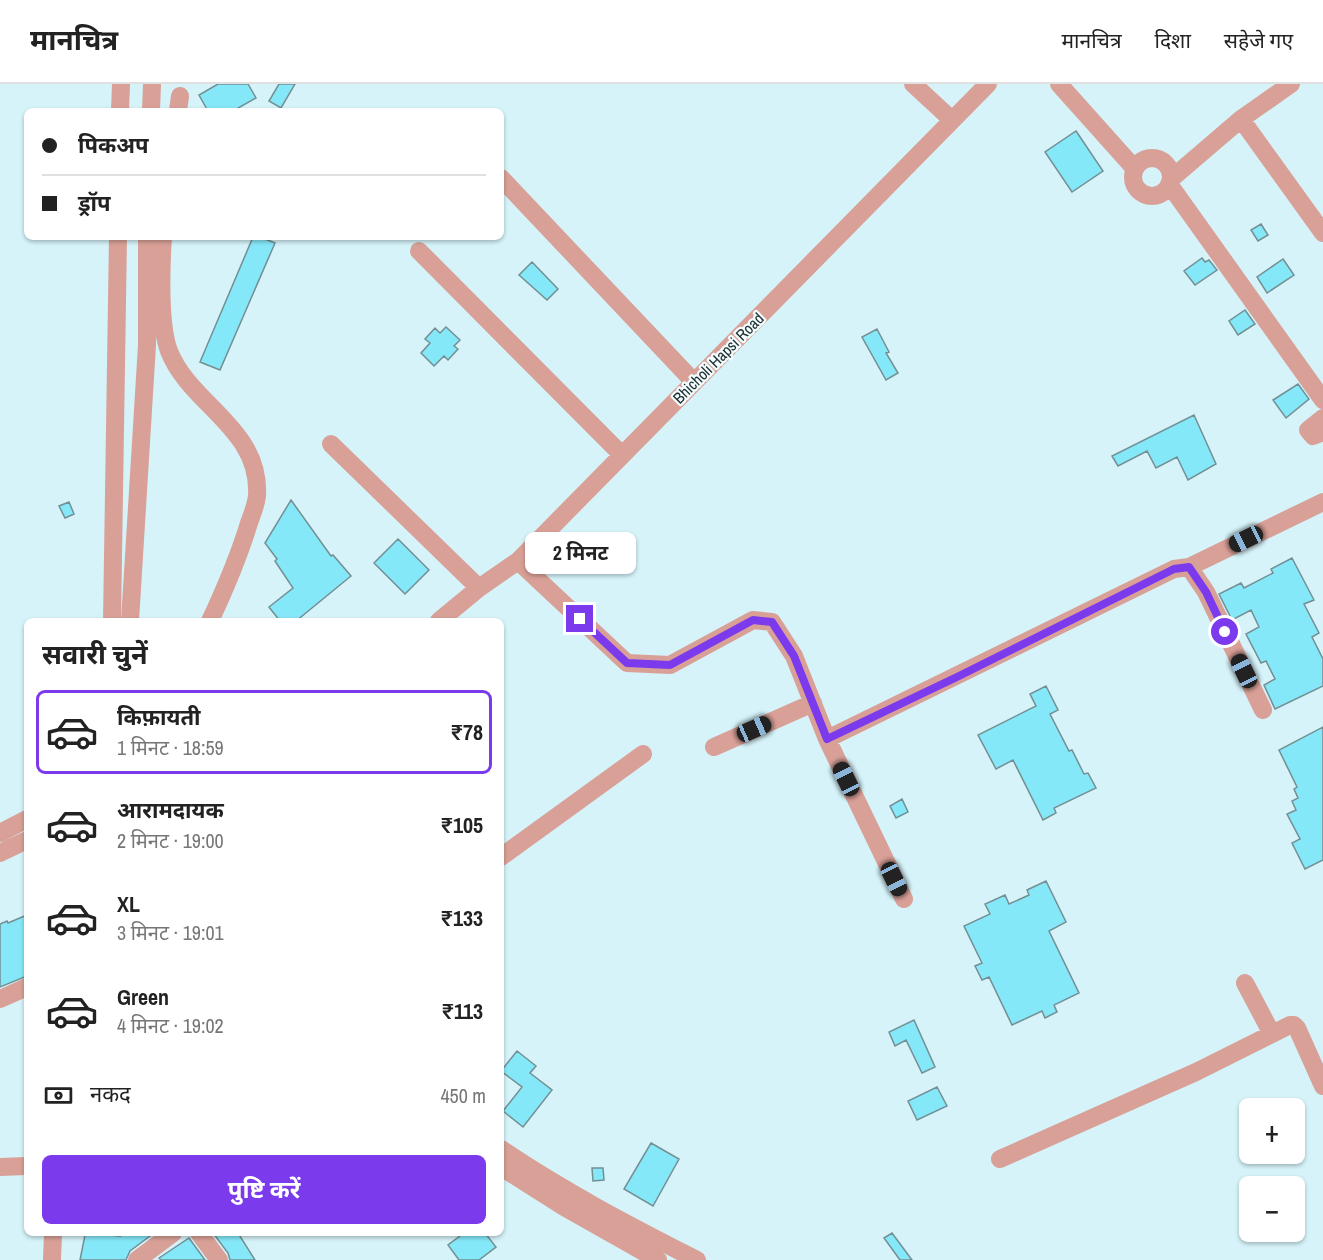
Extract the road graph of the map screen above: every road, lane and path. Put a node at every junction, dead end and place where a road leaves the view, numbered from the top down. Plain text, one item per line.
1 (121, 84) edge
2 (152, 84) edge
3 (913, 84) edge
4 (988, 84) edge
5 (1059, 84) edge
6 (1292, 84) edge
7 (120, 108) edge
8 (151, 108) edge
9 (1241, 119) junction
10 (952, 120) junction
11 (1135, 169) junction
12 (504, 181) edge
13 (1170, 182) junction
14 (1323, 233) edge
15 (118, 240) edge
16 (147, 240) edge
17 (163, 240) edge
18 (419, 251) dead end
19 (694, 382) junction
20 (1323, 400) edge
21 (1323, 418) edge
22 (1323, 432) edge
23 (331, 444) dead end
24 (622, 455) junction
25 (1323, 502) edge
26 (519, 561) junction
27 (1189, 567) junction
28 (479, 588) junction
29 (112, 618) edge
30 (130, 618) edge
31 (211, 618) edge
32 (444, 618) edge
33 (813, 703) junction
34 (1263, 710) dead end
35 (827, 739) junction
36 (714, 747) dead end
37 (643, 754) dead end
38 (24, 821) edge
39 (0, 833) edge
40 (24, 841) edge
41 (0, 853) edge
42 (504, 854) edge
43 (904, 899) dead end
44 (1245, 983) dead end
45 (24, 988) edge
46 (0, 999) edge
47 (1272, 1034) junction
48 (1323, 1086) edge
49 (504, 1151) edge
50 (1000, 1159) dead end
51 (24, 1166) edge
52 (0, 1167) edge
53 (504, 1169) edge
54 (53, 1236) edge
55 (169, 1236) edge
56 (201, 1236) edge
57 (143, 1258) edge
58 (692, 1259) edge
59 (52, 1260) edge
60 (219, 1260) edge
61 (658, 1260) edge

1 - 7 street
2 - 8 street
3 - 10 street
4 - 10 street, Bhicholi Hapsi Road
5 - 11 street
6 - 9 street
9 - 13 street
9 - 14 street
10 - 19 street, Bhicholi Hapsi Road
11 - 13 street
11 - 13 street
12 - 19 street
13 - 20 street
15 - 29 street
16 - 30 street
17 - 31 street
18 - 24 street
19 - 24 street, Bhicholi Hapsi Road
21 - 22 street
23 - 28 street
24 - 26 street, Bhicholi Hapsi Road
25 - 27 street
26 - 28 street, Bhicholi Hapsi Road
26 - 33 street
27 - 34 street
27 - 35 street
28 - 32 street, Bhicholi Hapsi Road
33 - 35 street
33 - 36 street
35 - 43 street
37 - 42 street
38 - 39 street
40 - 41 street
44 - 47 street
45 - 46 street
47 - 48 street
47 - 50 street
49 - 58 street
51 - 52 street
53 - 61 street
54 - 59 street
55 - 57 street
56 - 60 street

